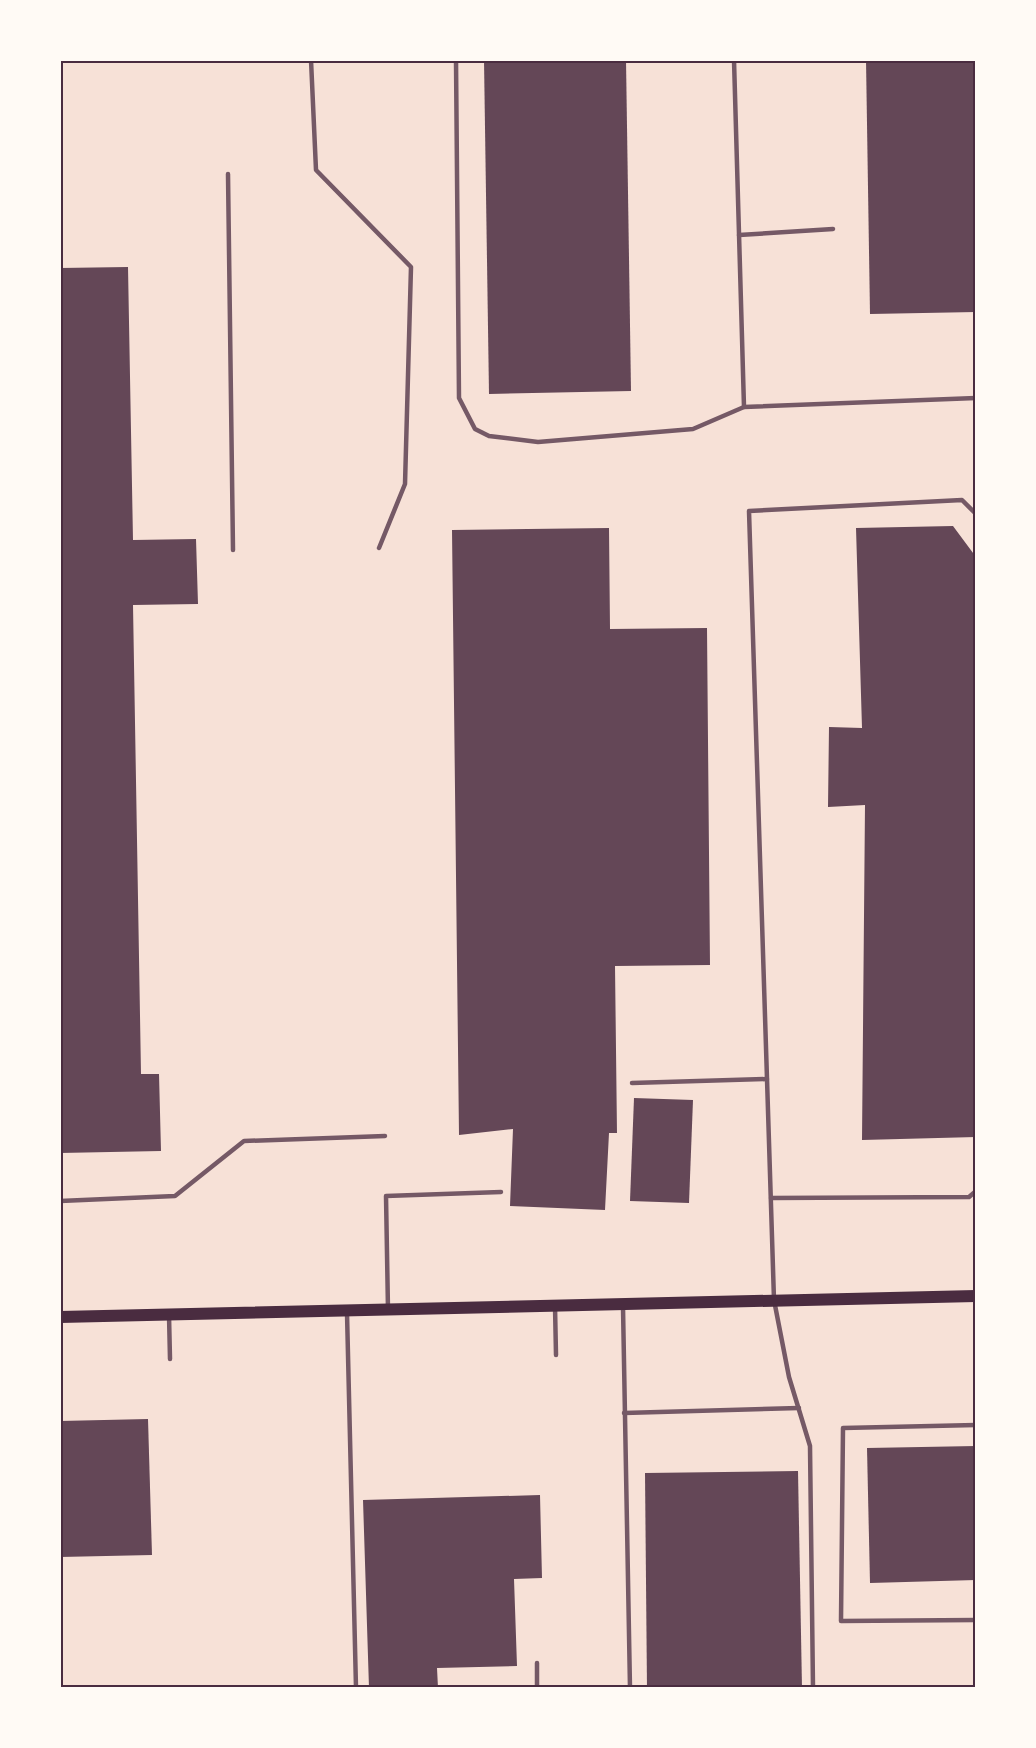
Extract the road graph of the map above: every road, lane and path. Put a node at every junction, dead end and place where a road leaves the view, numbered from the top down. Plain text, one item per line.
1 (311, 60) edge
2 (456, 60) edge
3 (734, 60) edge
4 (228, 174) dead end
5 (833, 229) dead end
6 (739, 235) junction
7 (976, 398) edge
8 (744, 406) junction
9 (976, 514) edge
10 (379, 548) dead end
11 (233, 550) dead end
12 (767, 1079) junction
13 (632, 1083) dead end
14 (385, 1136) dead end
15 (976, 1191) edge
16 (501, 1192) dead end
17 (771, 1198) junction
18 (60, 1201) edge
19 (976, 1296) edge
20 (774, 1300) junction
21 (622, 1304) junction
22 (555, 1306) junction
23 (388, 1310) junction
24 (347, 1311) junction
25 (169, 1315) junction
26 (60, 1317) edge
27 (556, 1355) dead end
28 (170, 1359) dead end
29 (799, 1408) junction
30 (624, 1413) junction
31 (976, 1425) edge
32 (976, 1620) edge
33 (537, 1663) dead end
34 (357, 1688) edge
35 (537, 1688) edge
36 (630, 1688) edge
37 (813, 1688) edge

1 - 10 lane
2 - 8 lane
3 - 6 lane
4 - 11 lane
5 - 6 lane
6 - 8 lane
7 - 8 lane
9 - 12 lane
12 - 13 lane
12 - 17 lane
14 - 18 lane
15 - 17 lane
16 - 23 lane
17 - 20 lane
19 - 20 main road
20 - 21 main road
20 - 29 lane
21 - 22 main road
21 - 30 lane
22 - 23 main road
22 - 27 lane
23 - 24 main road
24 - 25 main road
24 - 34 lane
25 - 26 main road
25 - 28 lane
29 - 30 lane
29 - 37 lane
30 - 36 lane
31 - 32 lane
33 - 35 lane

